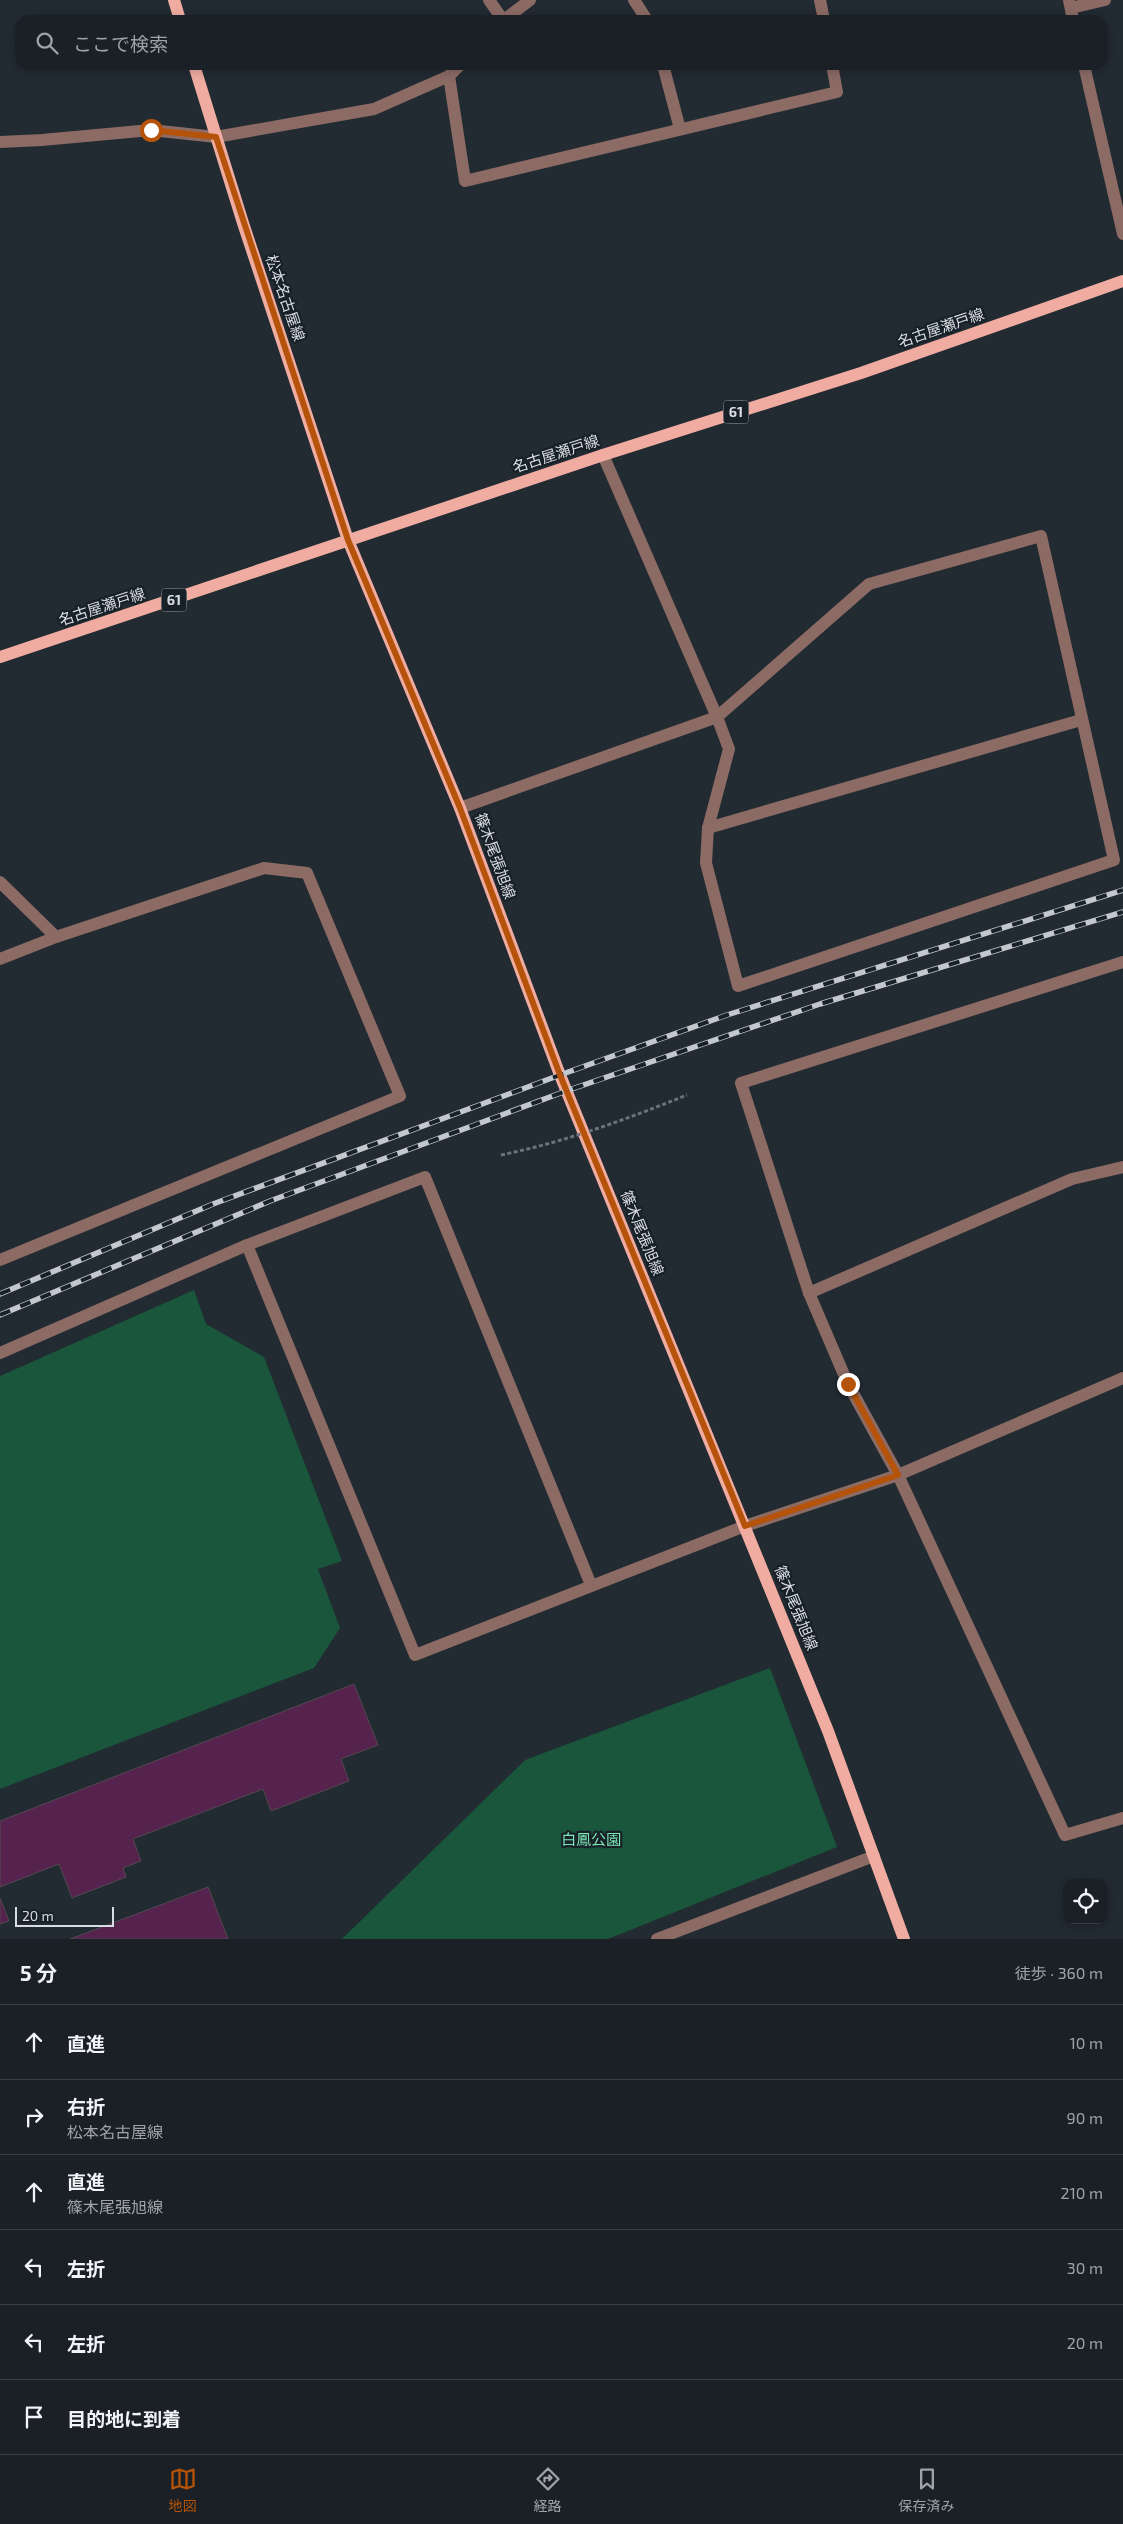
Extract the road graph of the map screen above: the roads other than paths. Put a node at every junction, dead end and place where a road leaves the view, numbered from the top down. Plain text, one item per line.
1 (174, 0) edge
2 (489, 0) edge
3 (530, 0) edge
4 (634, 0) edge
5 (820, 0) edge
6 (1105, 0) edge
7 (1071, 10) edge
8 (178, 15) edge
9 (500, 15) edge
10 (510, 15) edge
11 (644, 15) edge
12 (823, 15) edge
13 (196, 70) edge
14 (455, 70) edge
15 (664, 70) edge
16 (833, 70) edge
17 (1085, 70) edge
18 (449, 76) junction
19 (680, 129) junction
20 (216, 137) junction
21 (0, 142) edge
22 (1123, 234) edge
23 (1123, 281) edge
24 (603, 455) junction
25 (348, 540) junction
26 (0, 657) edge
27 (716, 717) junction
28 (1081, 720) junction
29 (460, 808) junction
30 (708, 828) junction
31 (0, 882) edge
32 (56, 937) junction
33 (0, 959) edge
34 (1123, 962) edge
35 (1123, 1167) edge
36 (247, 1245) junction
37 (0, 1260) edge
38 (809, 1293) junction
39 (0, 1353) edge
40 (1123, 1378) edge
41 (898, 1475) junction
42 (745, 1526) junction
43 (591, 1585) junction
44 (1123, 1818) edge
45 (874, 1856) junction
46 (657, 1939) edge
47 (904, 1939) edge

1 - 8 main road
2 - 9 street
3 - 10 street
4 - 11 street
5 - 12 street
6 - 7 street
13 - 20 main road, 松本名古屋線
14 - 18 street
15 - 19 street
16 - 19 street
17 - 22 street
18 - 19 street
18 - 20 street
20 - 21 street
20 - 25 main road, 松本名古屋線
23 - 24 main road, 名古屋瀬戸線 / 61
24 - 25 main road, 名古屋瀬戸線 / 61
24 - 27 street
25 - 26 main road, 名古屋瀬戸線 / 61
25 - 29 main road, 篠木尾張旭線
27 - 28 street
27 - 29 street
27 - 30 street
28 - 30 street
28 - 30 street
29 - 42 main road, 篠木尾張旭線
31 - 32 street
32 - 33 street
32 - 37 street
34 - 38 street
35 - 38 street
36 - 39 street
36 - 43 street
36 - 43 street
38 - 41 street
40 - 41 street
41 - 42 street
41 - 44 street
42 - 43 street
42 - 45 main road, 篠木尾張旭線
45 - 46 street
45 - 47 main road, 篠木尾張旭線

